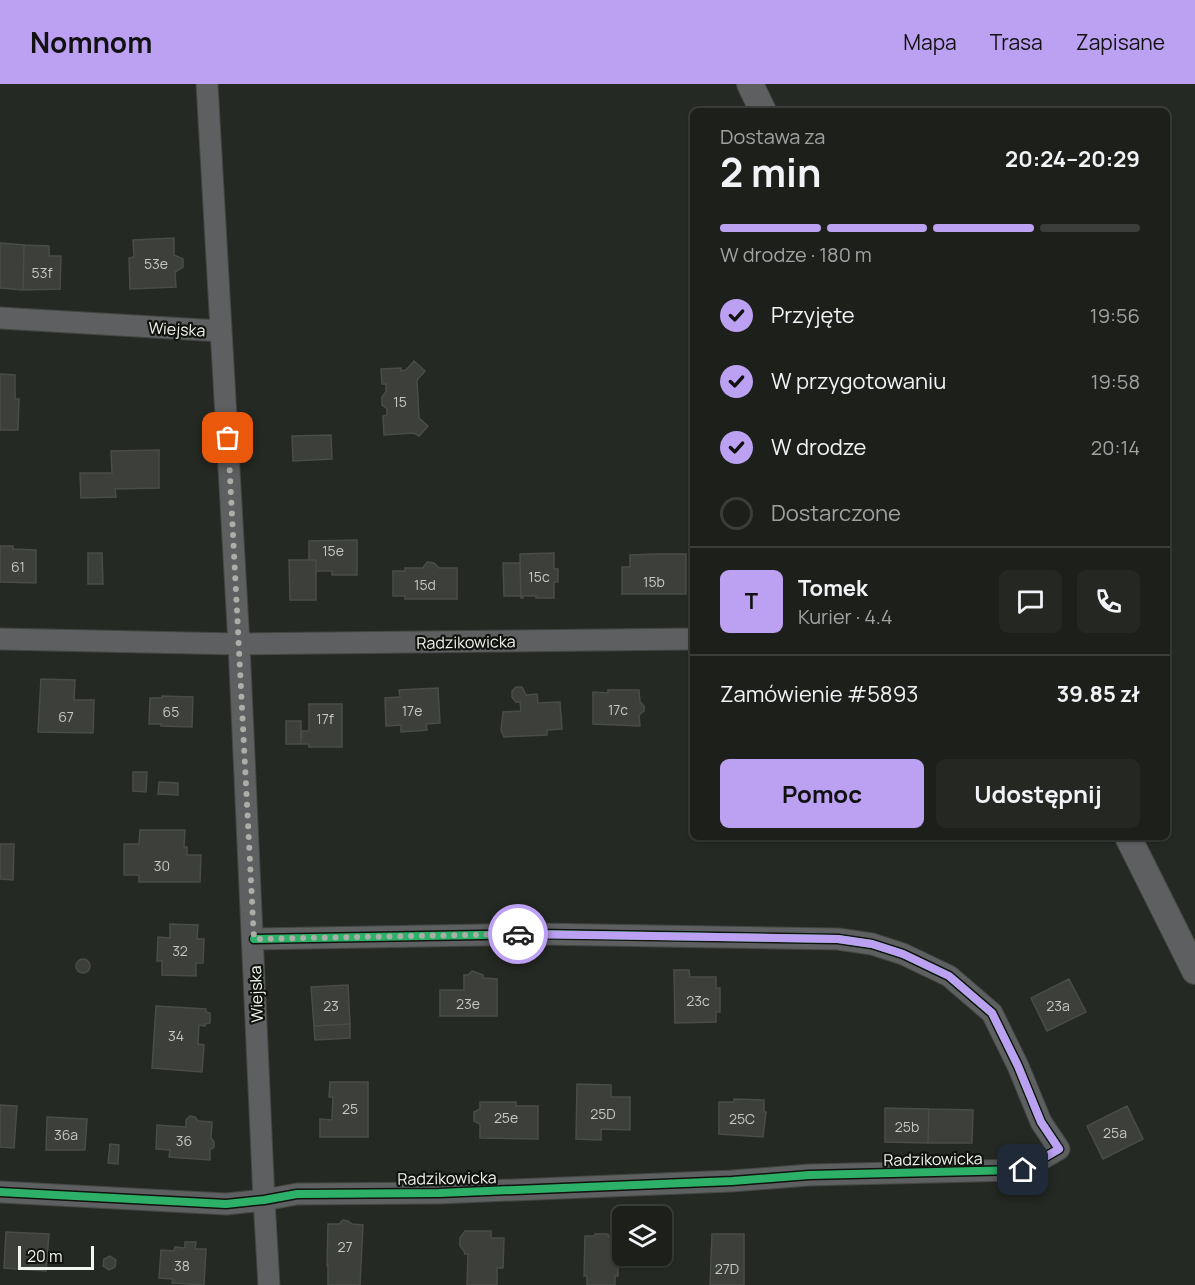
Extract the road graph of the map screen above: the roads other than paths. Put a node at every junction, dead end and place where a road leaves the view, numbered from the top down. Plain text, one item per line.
1 (207, 84) edge
2 (750, 84) edge
3 (762, 108) edge
4 (0, 318) edge
5 (222, 331) junction
6 (0, 639) edge
7 (690, 639) edge
8 (239, 644) junction
9 (1130, 840) edge
10 (254, 939) junction
11 (1195, 970) edge
12 (0, 1192) edge
13 (264, 1200) junction
14 (269, 1285) edge

1 - 5 street
2 - 3 street
4 - 5 street, Wiejska
5 - 8 street, Wiejska
6 - 8 street
7 - 8 street, Radzikowicka
8 - 10 street, Wiejska
9 - 11 street
10 - 13 street, Wiejska
10 - 13 street, Radzikowicka
12 - 13 street, Radzikowicka
13 - 14 street

